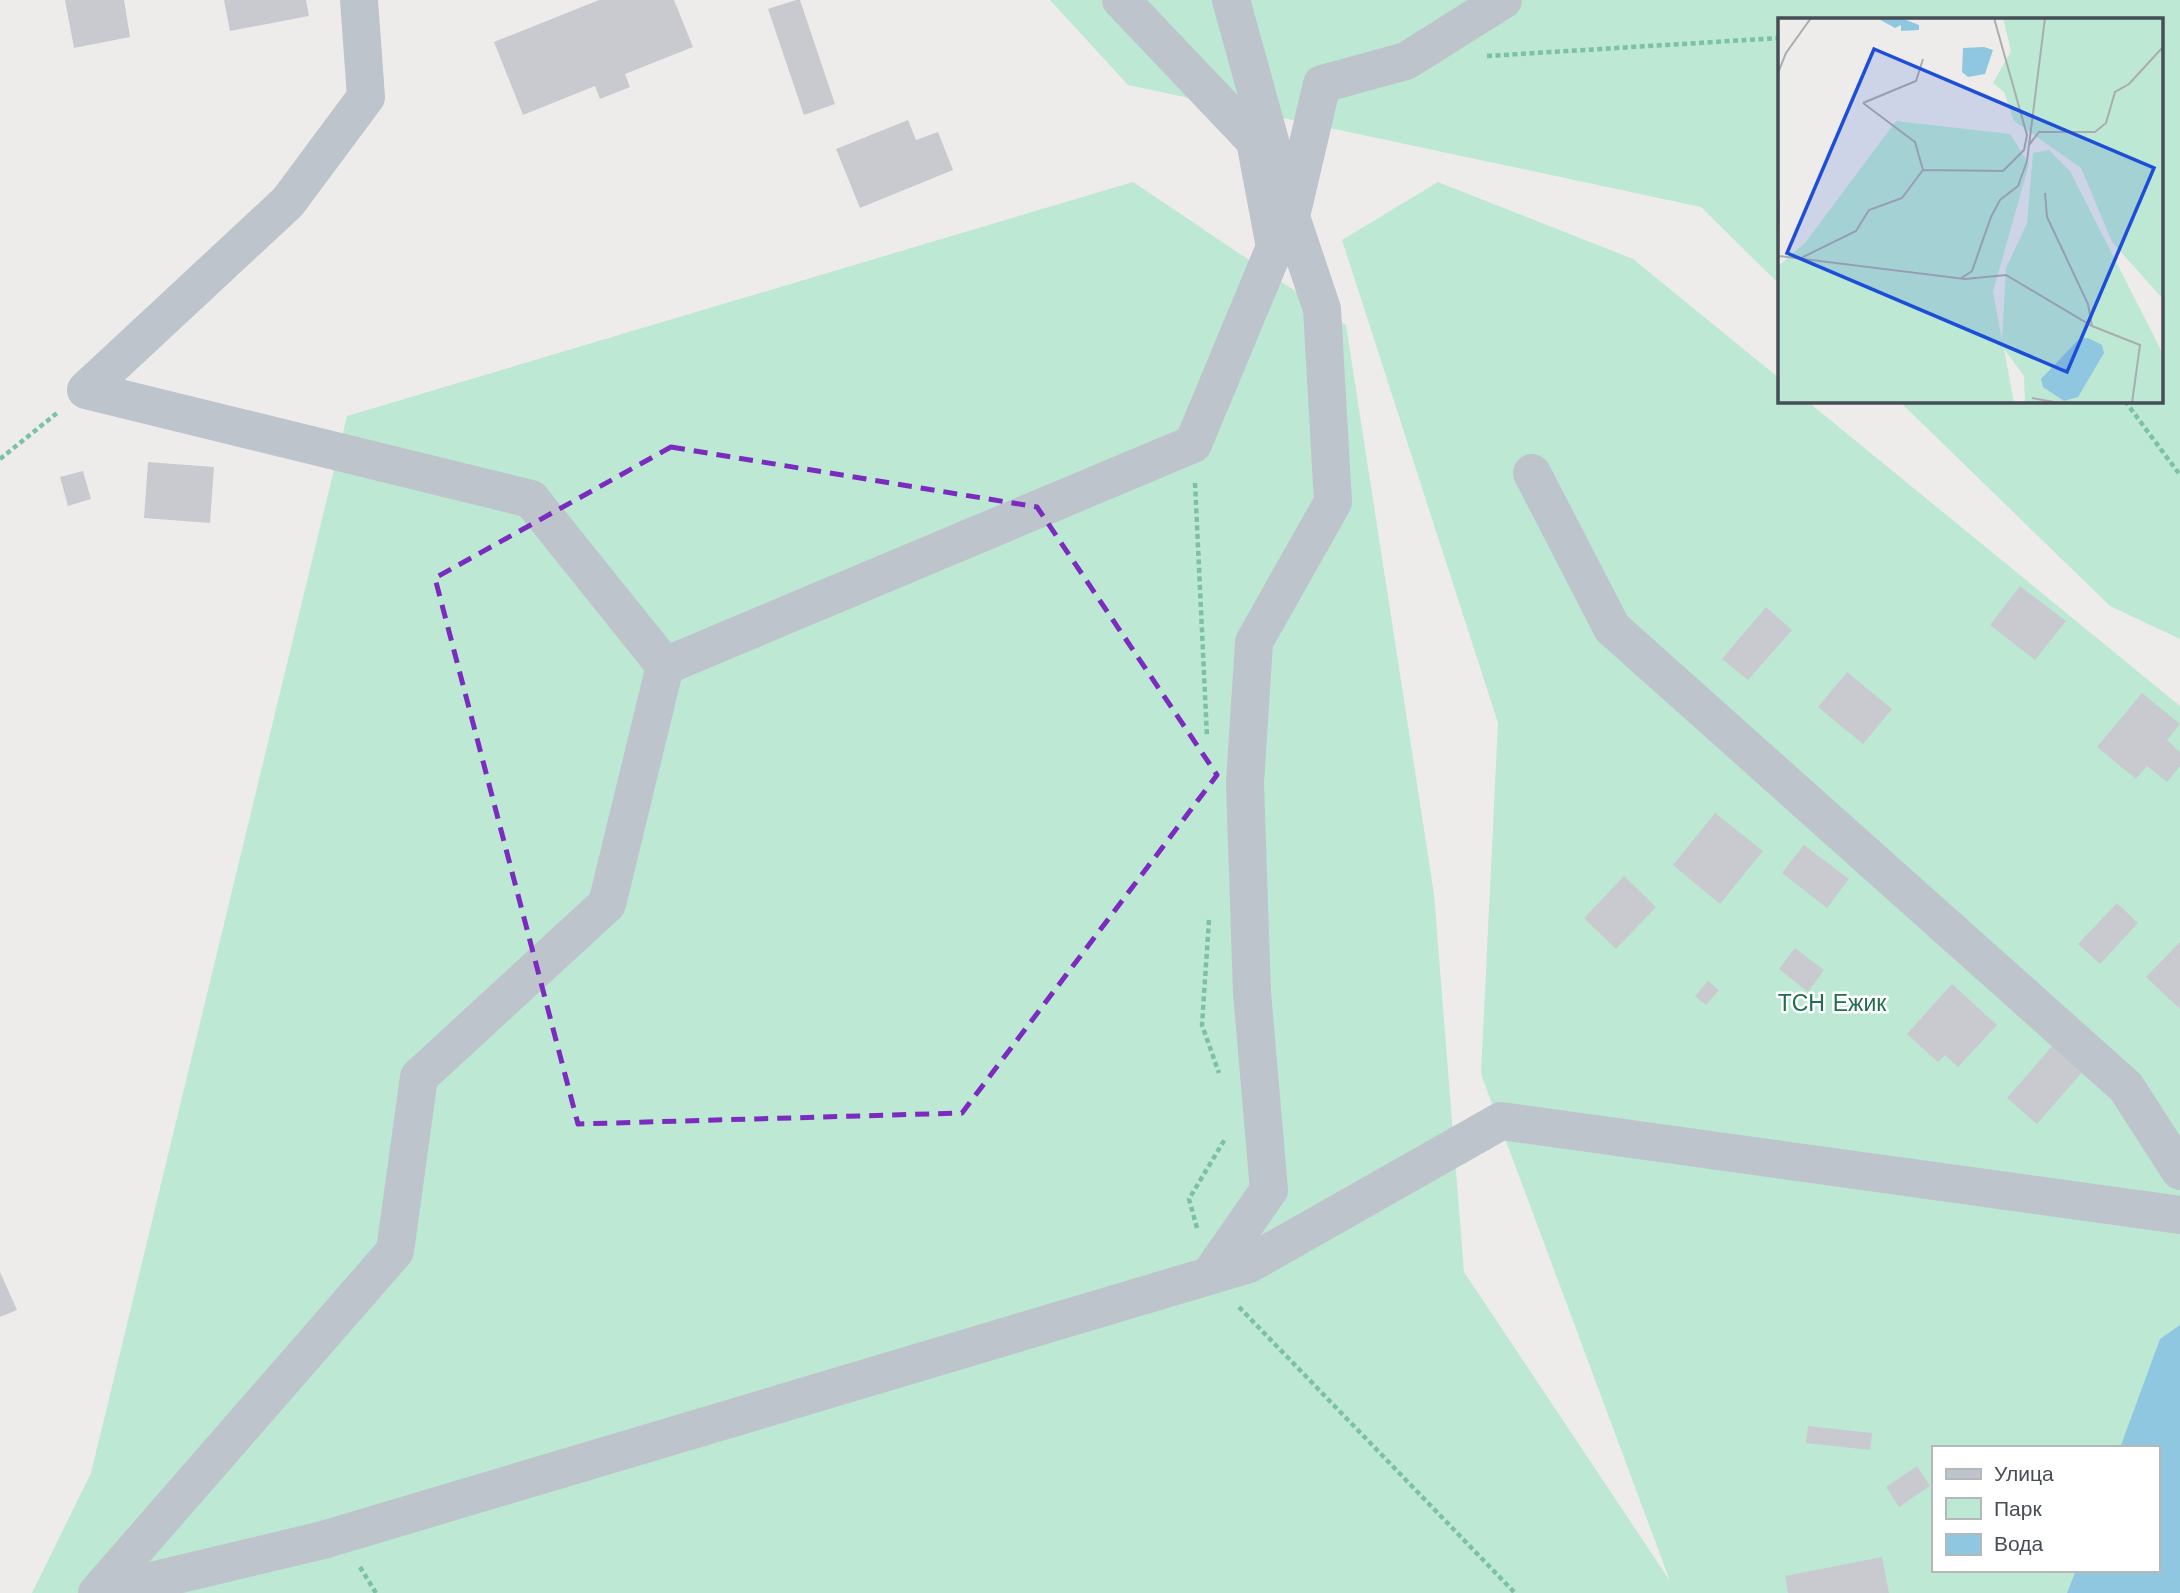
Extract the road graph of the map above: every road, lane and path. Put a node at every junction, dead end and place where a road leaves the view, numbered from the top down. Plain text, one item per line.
1 (359, 0) edge
2 (1121, 0) edge
3 (1231, 0) edge
4 (1503, 0) edge
5 (1778, 38) edge
6 (1475, 57) dead end
7 (1283, 232) junction
8 (86, 390) junction
9 (2126, 402) edge
10 (0, 459) edge
11 (1532, 473) dead end
12 (2180, 475) edge
13 (665, 666) junction
14 (2180, 1171) edge
15 (2180, 1216) edge
16 (1209, 1276) junction
17 (99, 1593) edge

1 - 8 street
2 - 7 street
3 - 7 street
4 - 7 street
5 - 6 path
7 - 13 street
7 - 16 street
8 - 10 path
8 - 13 street
9 - 12 path
11 - 14 street
13 - 17 street
15 - 16 street
16 - 17 street

